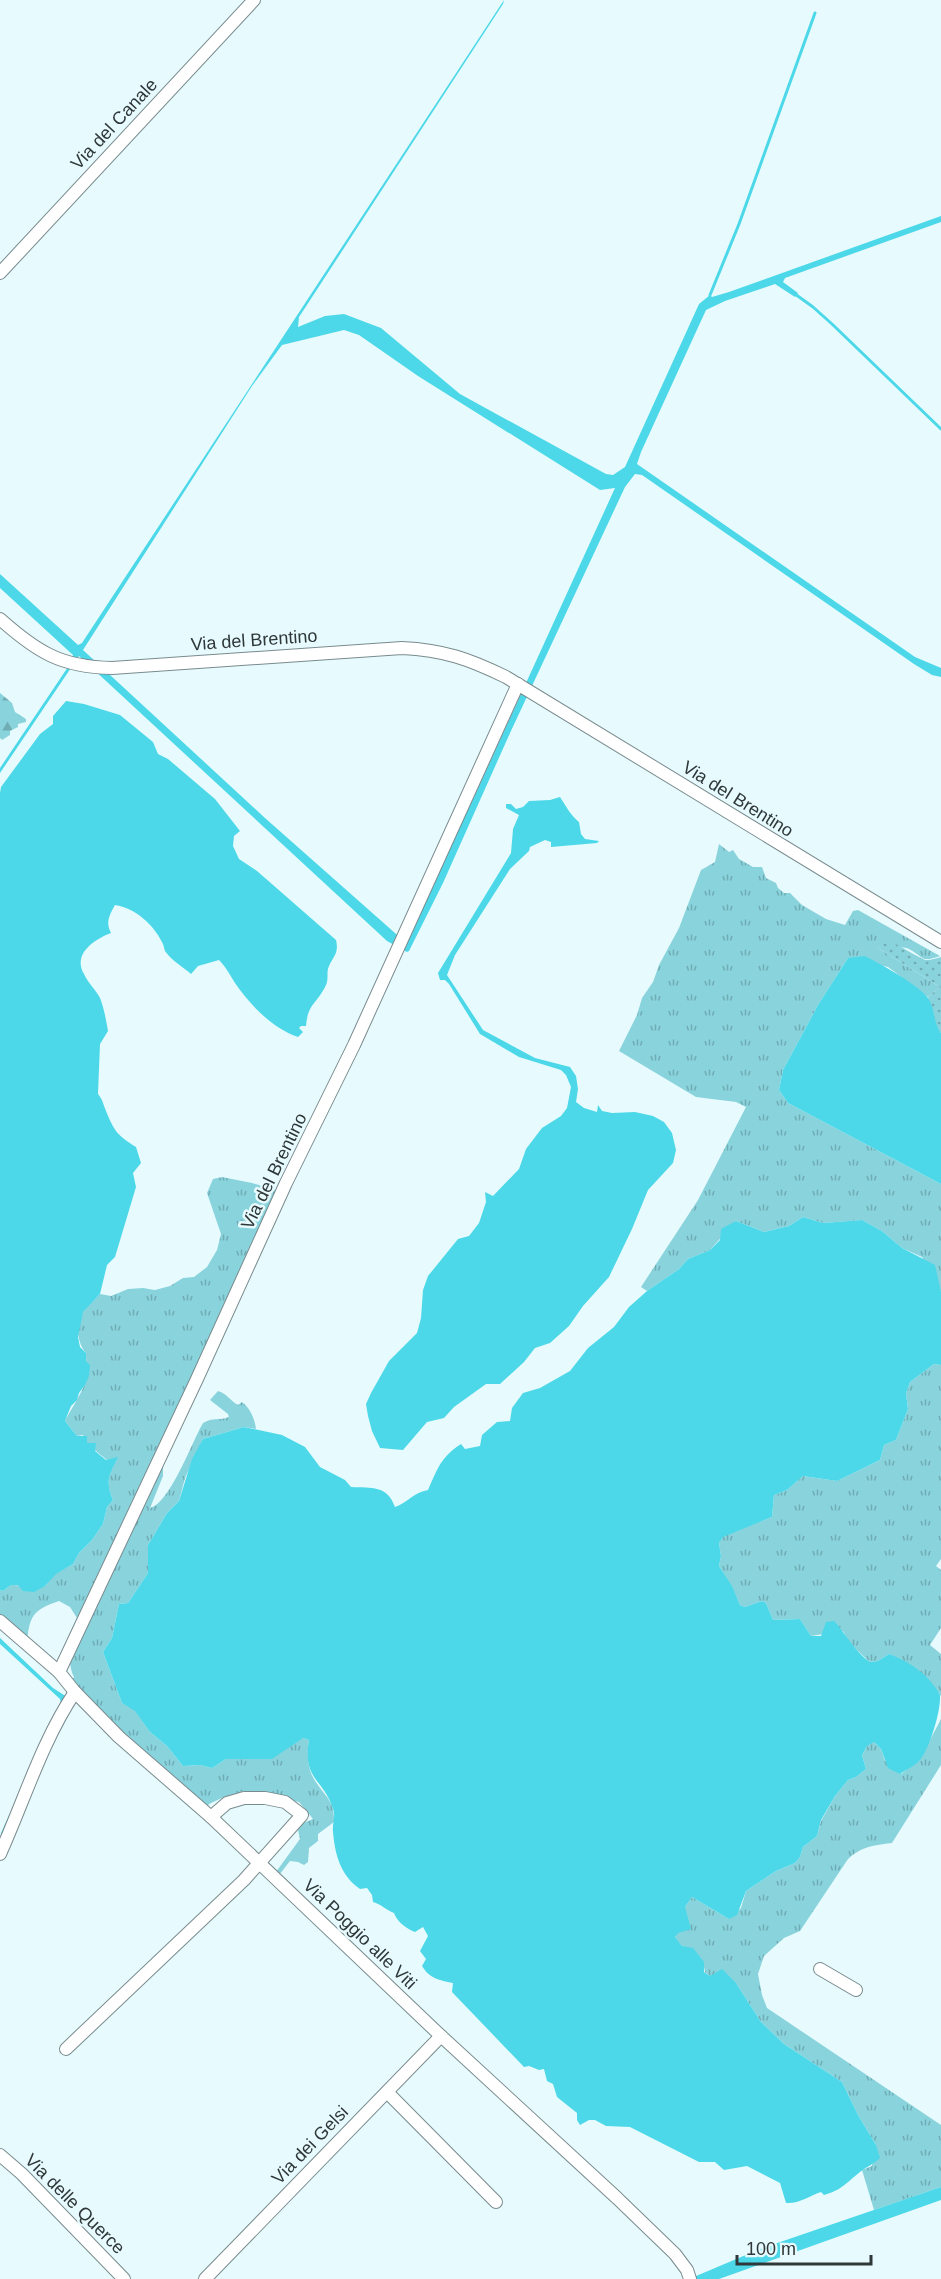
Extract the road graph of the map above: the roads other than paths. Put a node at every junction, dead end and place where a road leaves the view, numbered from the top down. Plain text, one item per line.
1 (254, 0) edge
2 (0, 273) edge
3 (0, 619) edge
4 (524, 688) junction
5 (941, 942) edge
6 (0, 1621) edge
7 (59, 1672) junction
8 (75, 1692) junction
9 (211, 1817) junction
10 (0, 1854) edge
11 (260, 1864) junction
12 (820, 1969) dead end
13 (856, 1990) dead end
14 (441, 2036) junction
15 (66, 2049) dead end
16 (387, 2092) junction
17 (0, 2155) edge
18 (495, 2202) dead end
19 (688, 2274) edge
20 (124, 2279) edge
21 (205, 2279) edge

1 - 2 street, Via del Canale
3 - 4 street, Via del Brentino
4 - 5 street, Via del Brentino
4 - 7 street, Via del Brentino
6 - 7 street, Via Poggio alle Viti
7 - 8 street, Via Poggio alle Viti
8 - 9 street, Via Poggio alle Viti
8 - 10 street
9 - 11 street, Via Poggio alle Viti
9 - 11 street
11 - 14 street, Via Poggio alle Viti
11 - 15 street
12 - 13 street
14 - 16 street, Via dei Gelsi
14 - 19 street, Via Poggio alle Viti
16 - 18 street
16 - 21 street, Via dei Gelsi
17 - 20 street, Via delle Querce

